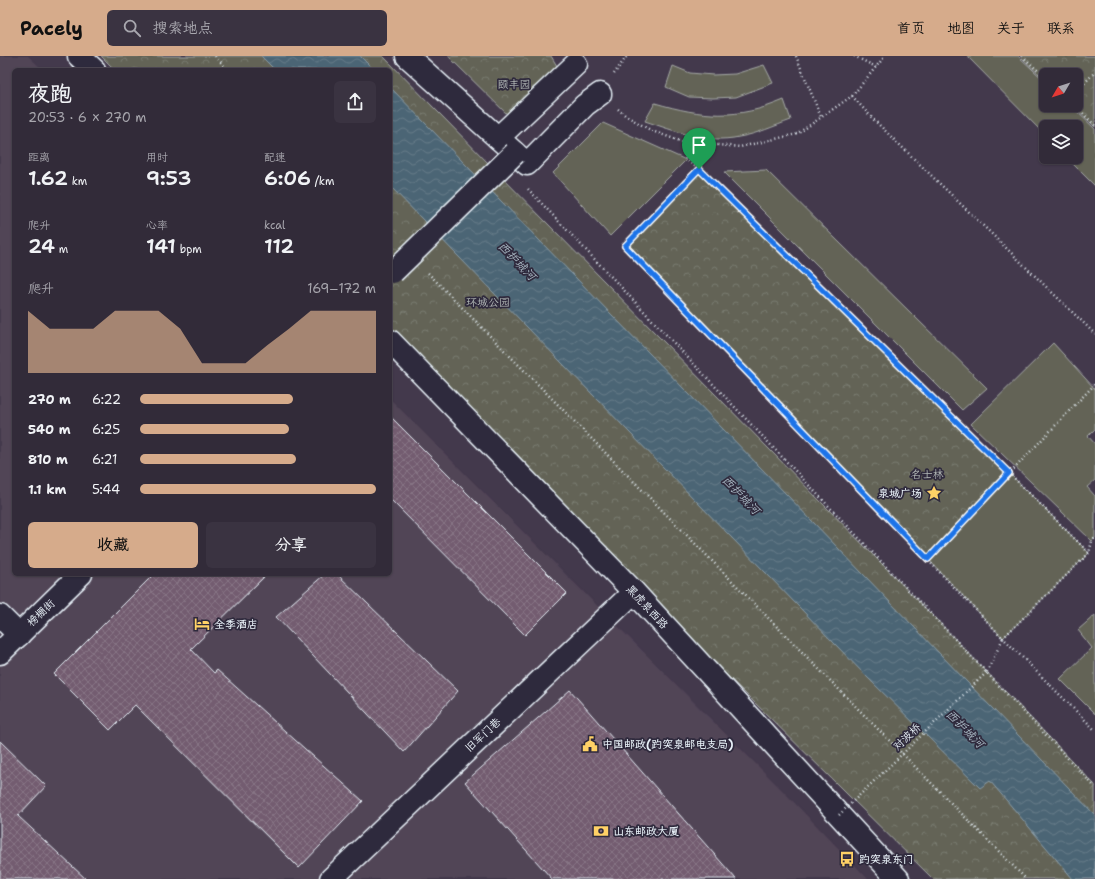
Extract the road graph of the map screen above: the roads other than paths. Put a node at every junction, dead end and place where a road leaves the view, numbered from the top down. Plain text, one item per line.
1 (79, 56) edge
2 (407, 56) edge
3 (576, 64) dead end
4 (92, 68) edge
5 (600, 94) road end
6 (498, 138) junction
7 (515, 153) junction
8 (392, 273) edge
9 (392, 343) edge
10 (79, 576) edge
11 (634, 592) junction
12 (0, 616) edge
13 (18, 635) junction
14 (0, 653) edge
15 (331, 879) edge
16 (898, 879) edge

1 - 4 street
2 - 6 street
3 - 6 street
5 - 7 street
6 - 7 street
7 - 8 street, bridge
9 - 11 street, 黑虎泉西路
10 - 13 street, 榜棚街
11 - 15 street, 旧军门巷
11 - 16 street, 黑虎泉西路
12 - 13 street
13 - 14 street, 榜棚街

